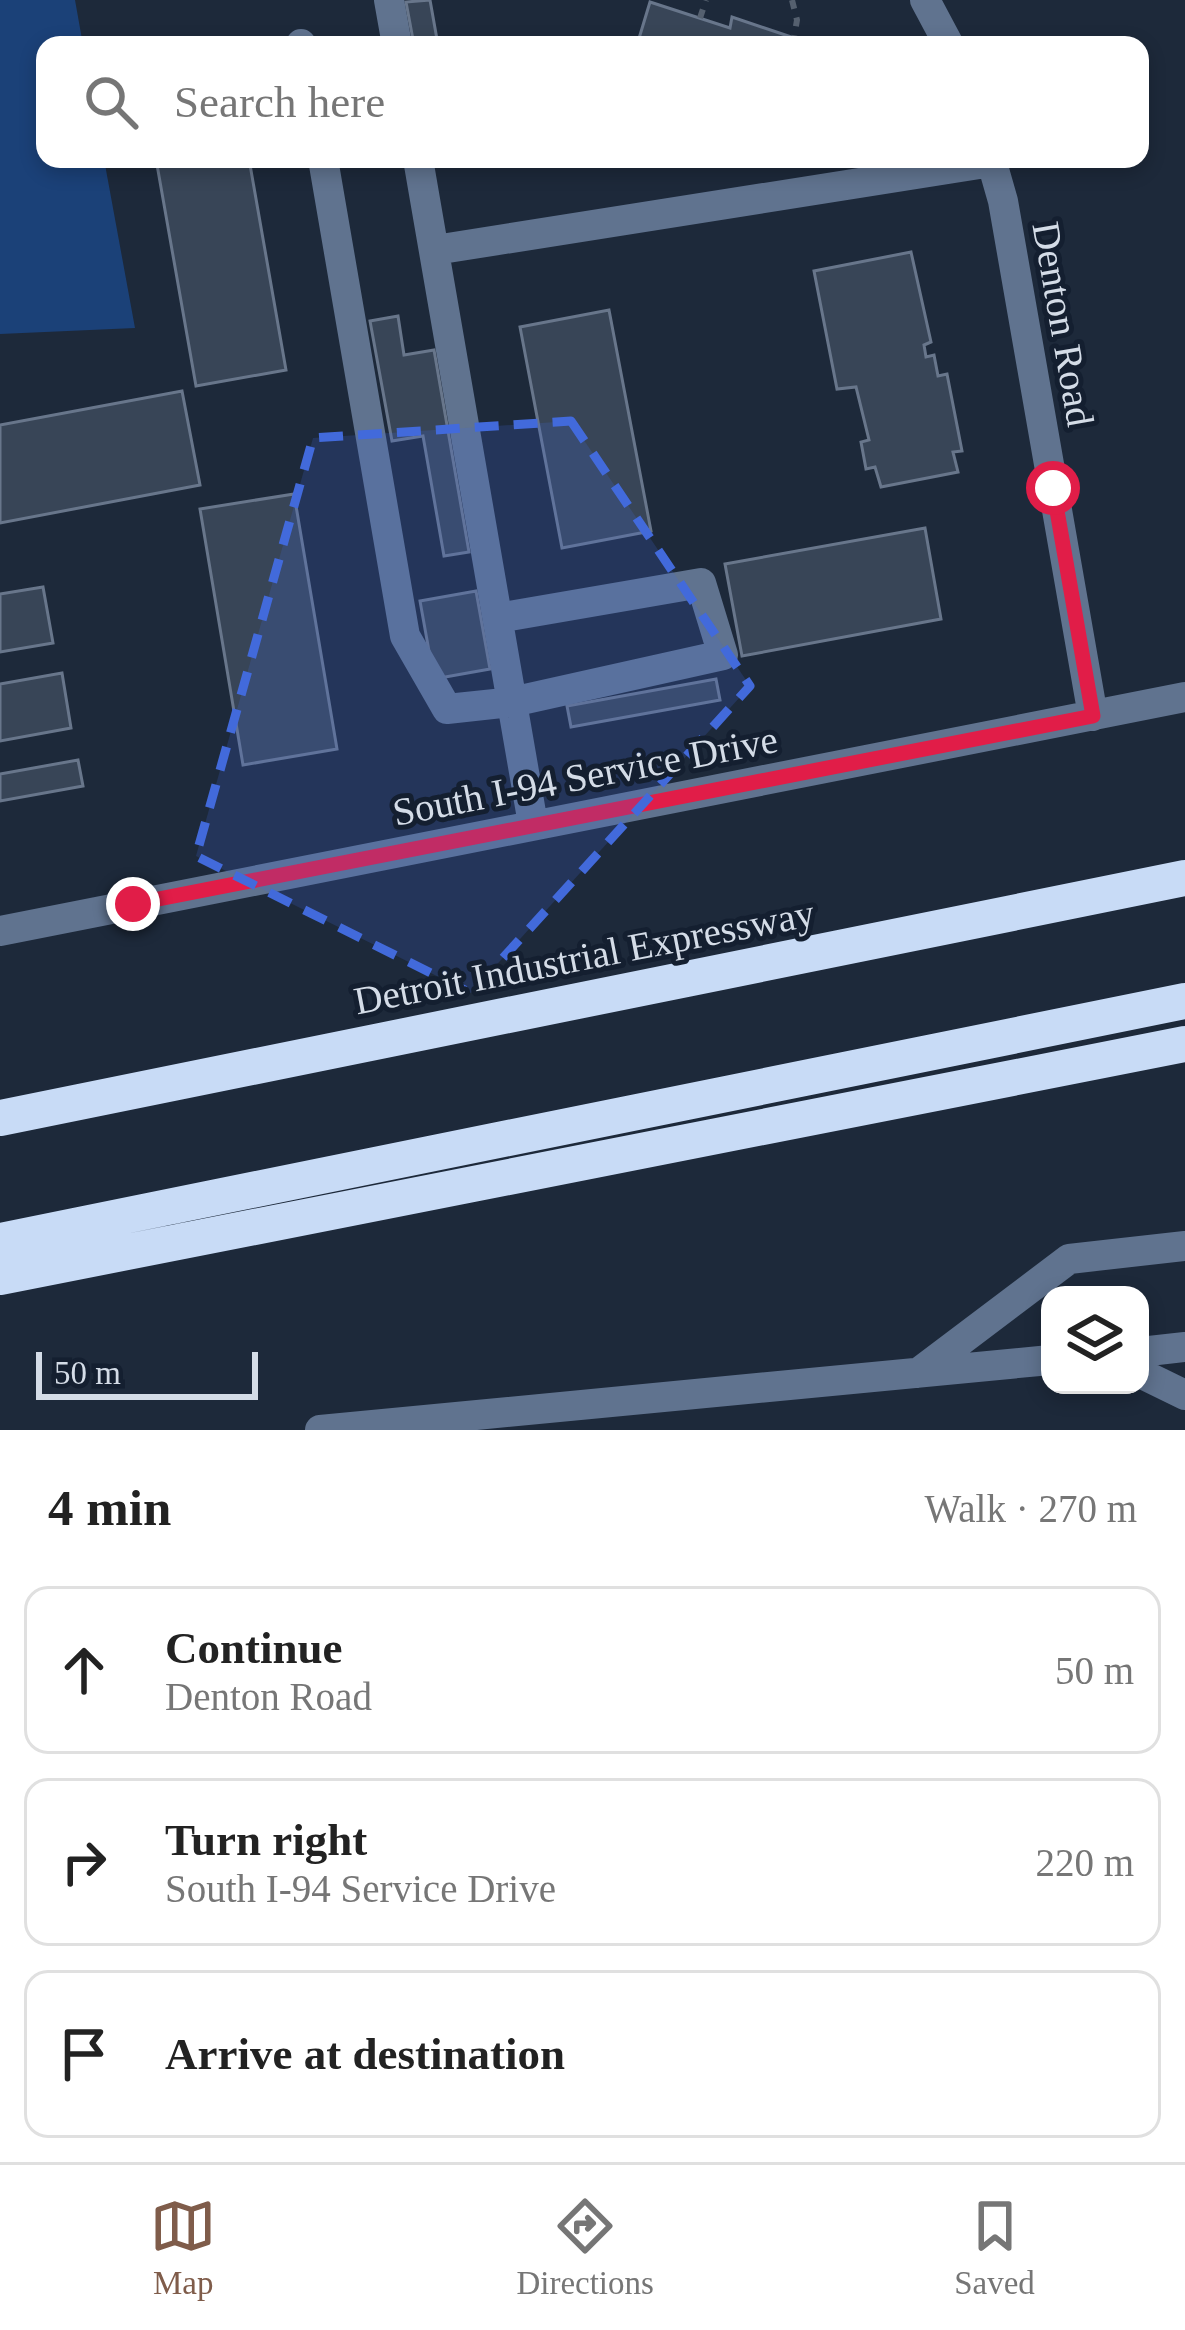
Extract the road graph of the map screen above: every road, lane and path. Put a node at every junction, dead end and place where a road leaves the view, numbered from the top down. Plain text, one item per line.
1 (389, 0) edge
2 (706, 0) edge
3 (792, 0) edge
4 (925, 0) edge
5 (700, 18) dead end
6 (396, 36) edge
7 (794, 36) edge
8 (945, 36) edge
9 (325, 168) edge
10 (420, 168) edge
11 (942, 168) edge
12 (994, 168) edge
13 (435, 250) junction
14 (498, 618) junction
15 (1185, 697) edge
16 (512, 701) junction
17 (1093, 716) junction
18 (533, 824) junction
19 (1185, 878) edge
20 (0, 931) edge
21 (1185, 1001) edge
22 (1185, 1043) edge
23 (0, 1118) edge
24 (0, 1241) edge
25 (1185, 1246) edge
26 (0, 1277) edge
27 (1185, 1347) edge
28 (1149, 1351) edge
29 (1041, 1361) edge
30 (918, 1373) junction
31 (1149, 1377) edge
32 (1185, 1395) edge
33 (320, 1430) edge

1 - 6 street
2 - 5 path
3 - 7 path
4 - 8 street
9 - 16 street
10 - 13 street
11 - 13 street
12 - 17 street, Denton Road
13 - 14 street
14 - 16 street
14 - 16 street
15 - 17 street, South I-94 Service Drive
16 - 18 street
17 - 18 street, South I-94 Service Drive
18 - 20 street, South I-94 Service Drive
19 - 23 highway, Detroit Industrial Expressway
21 - 24 highway
22 - 26 highway
25 - 30 street
27 - 28 street
29 - 30 street
30 - 33 street
31 - 32 street

